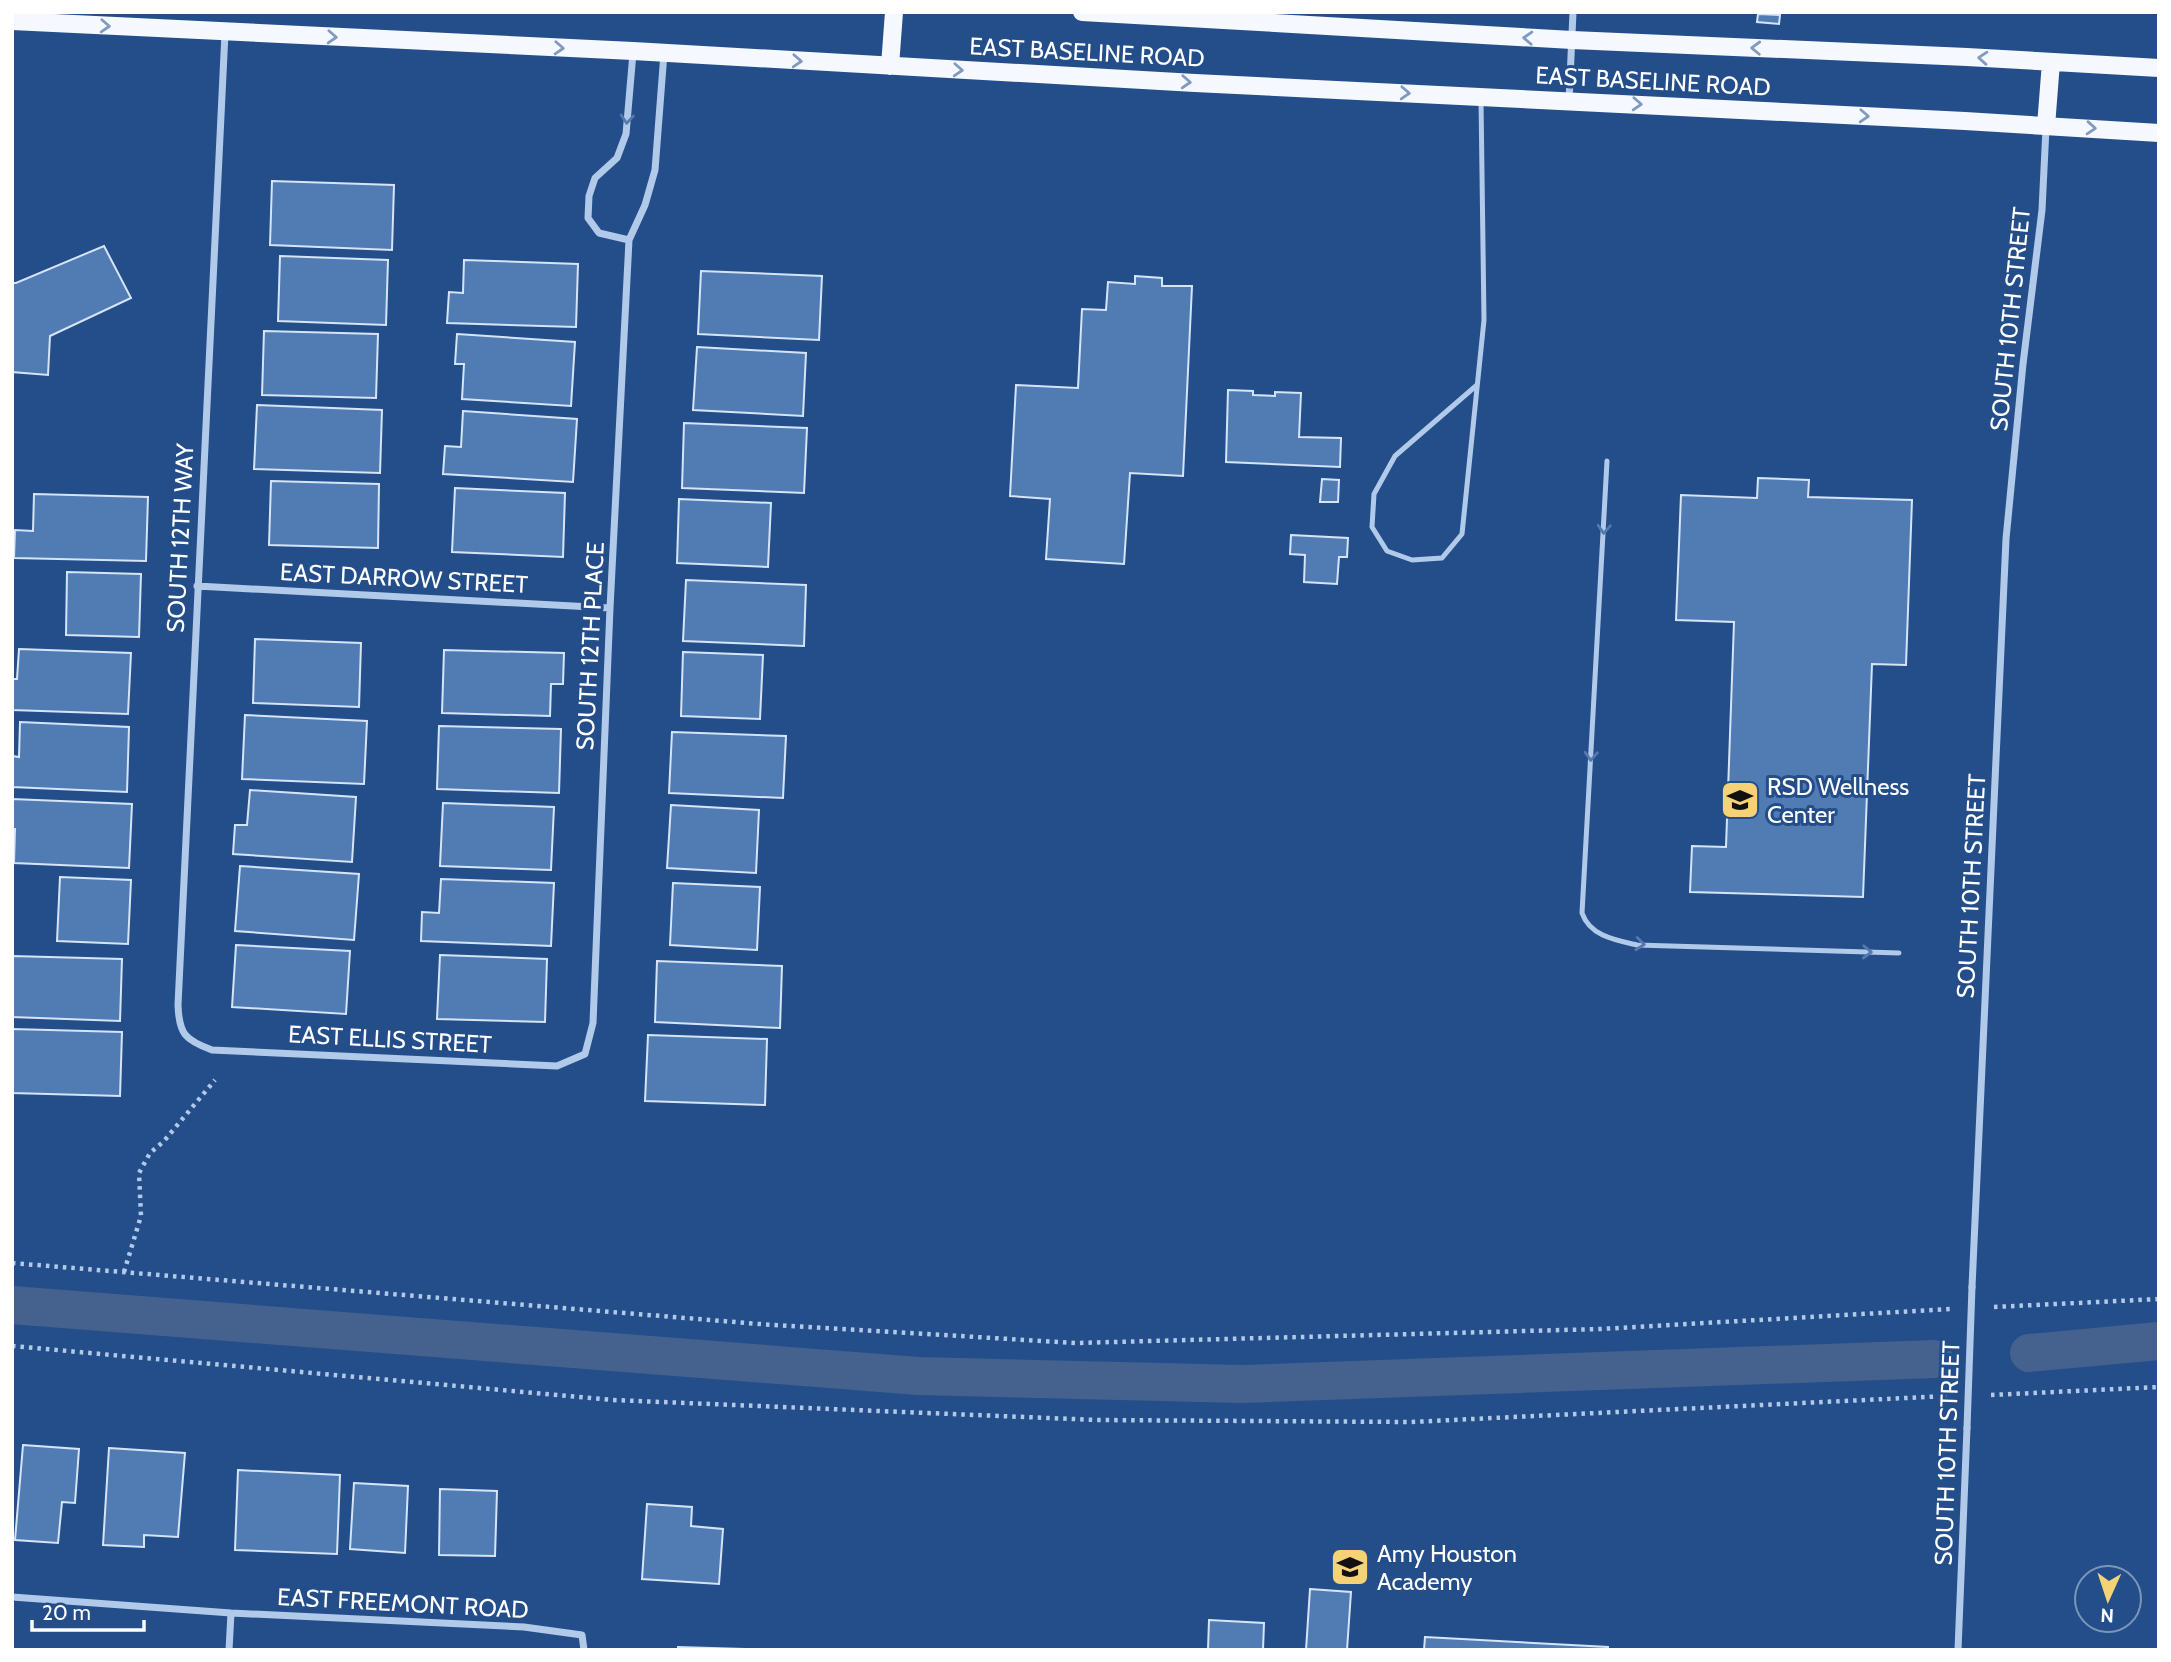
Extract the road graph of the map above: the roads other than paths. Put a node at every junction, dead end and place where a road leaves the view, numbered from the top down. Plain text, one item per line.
1 (894, 12) edge
2 (1082, 12) edge
3 (1573, 12) edge
4 (12, 21) edge
5 (225, 32) junction
6 (1572, 40) junction
7 (633, 51) junction
8 (664, 53) junction
9 (2051, 62) junction
10 (890, 66) junction
11 (2159, 68) edge
12 (1481, 97) junction
13 (1569, 101) junction
14 (2046, 126) junction
15 (2159, 133) edge
16 (629, 240) junction
17 (1477, 385) junction
18 (1607, 461) dead end
19 (197, 586) junction
20 (610, 608) junction
21 (1899, 953) dead end
22 (192, 1042) joint
23 (585, 1054) joint
24 (12, 1597) edge
25 (231, 1613) junction
26 (229, 1650) edge
27 (584, 1650) edge
28 (1958, 1650) edge

1 - 10 main road
6 -> 2 main road, EAST BASELINE ROAD
3 - 6 street
4 -> 5 main road, EAST BASELINE ROAD
5 -> 7 main road, EAST BASELINE ROAD
5 - 19 street, SOUTH 12TH WAY
9 -> 6 main road, EAST BASELINE ROAD
6 - 13 street
7 - 8 main road, EAST BASELINE ROAD
7 -> 16 street
8 -> 10 main road, EAST BASELINE ROAD
8 - 16 street, SOUTH 12TH PLACE
9 - 11 main road, EAST BASELINE ROAD
9 - 14 main road
10 -> 12 main road, EAST BASELINE ROAD
12 - 13 main road, EAST BASELINE ROAD
12 - 17 lane
13 -> 14 main road, EAST BASELINE ROAD
14 -> 15 main road, EAST BASELINE ROAD
14 - 28 street, SOUTH 10TH STREET, bridge
16 - 20 street, SOUTH 12TH PLACE
17 - 17 lane
18 -> 21 lane
19 - 20 street, EAST DARROW STREET
19 - 22 street, SOUTH 12TH WAY
20 - 23 street, SOUTH 12TH PLACE
22 - 23 street, EAST ELLIS STREET
24 - 25 street, EAST FREEMONT ROAD
25 - 26 street
25 - 27 street, EAST FREEMONT ROAD

